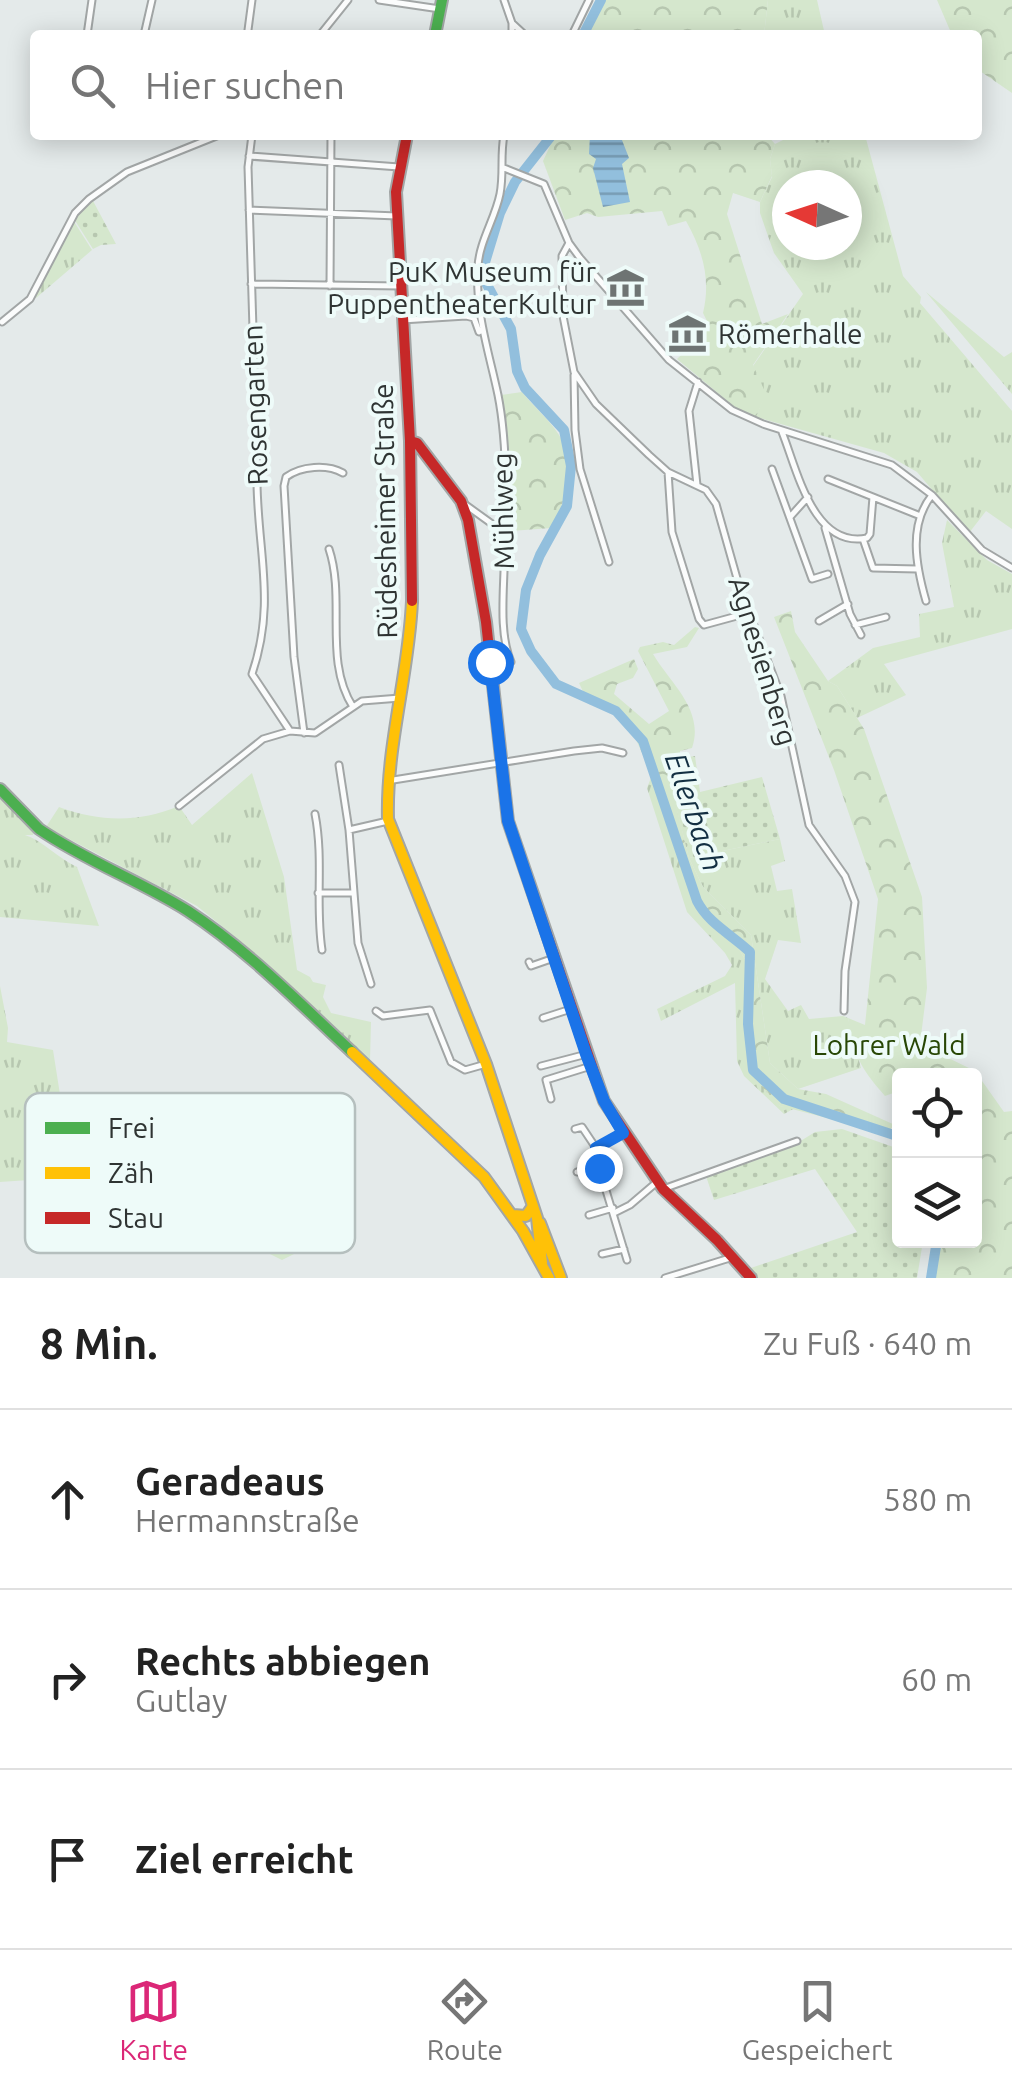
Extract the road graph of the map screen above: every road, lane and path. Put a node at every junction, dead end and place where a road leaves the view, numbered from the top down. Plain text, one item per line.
1 (92, 0) edge
2 (152, 0) edge
3 (252, 0) edge
4 (348, 0) edge
5 (379, 0) edge
6 (589, 0) edge
7 (506, 1) edge
8 (441, 5) edge
9 (512, 23) junction
10 (88, 30) edge
11 (145, 30) edge
12 (248, 30) dead end
13 (324, 30) edge
14 (436, 30) edge
15 (512, 30) edge
16 (519, 30) edge
17 (574, 30) edge
18 (207, 140) edge
19 (251, 140) edge
20 (332, 140) edge
21 (406, 140) edge
22 (503, 140) edge
23 (248, 156) junction
24 (332, 164) junction
25 (399, 167) junction
26 (504, 168) junction
27 (249, 210) junction
28 (332, 214) junction
29 (397, 216) junction
30 (569, 244) junction
31 (250, 284) junction
32 (330, 286) junction
33 (401, 286) junction
34 (402, 320) junction
35 (2, 322) edge
36 (484, 340) junction
37 (574, 372) junction
38 (698, 382) junction
39 (781, 430) junction
40 (410, 441) junction
41 (772, 469) dead end
42 (668, 472) junction
43 (343, 473) dead end
44 (828, 479) dead end
45 (697, 485) junction
46 (932, 495) junction
47 (808, 497) junction
48 (873, 497) junction
49 (461, 501) junction
50 (918, 515) junction
51 (790, 517) junction
52 (824, 526) junction
53 (506, 534) junction
54 (863, 539) junction
55 (329, 549) dead end
56 (608, 562) dead end
57 (1012, 568) edge
58 (917, 570) junction
59 (828, 574) dead end
60 (926, 601) dead end
61 (848, 604) junction
62 (748, 613) junction
63 (886, 617) dead end
64 (819, 621) dead end
65 (855, 625) junction
66 (861, 635) dead end
67 (491, 667) junction
68 (402, 698) junction
69 (353, 707) junction
70 (290, 731) junction
71 (304, 733) junction
72 (623, 752) dead end
73 (500, 764) junction
74 (339, 765) dead end
75 (388, 781) junction
76 (1, 791) edge
77 (179, 806) dead end
78 (315, 814) dead end
79 (388, 821) junction
80 (350, 830) junction
81 (318, 893) junction
82 (353, 893) junction
83 (322, 950) dead end
84 (554, 958) junction
85 (530, 962) dead end
86 (371, 984) dead end
87 (571, 1009) junction
88 (376, 1011) dead end
89 (844, 1011) dead end
90 (543, 1018) dead end
91 (586, 1054) junction
92 (486, 1064) junction
93 (541, 1066) dead end
94 (591, 1066) junction
95 (551, 1099) dead end
96 (574, 1129) dead end
97 (623, 1133) junction
98 (797, 1141) dead end
99 (596, 1148) junction
100 (599, 1168) junction
101 (577, 1172) dead end
102 (660, 1186) junction
103 (534, 1205) junction
104 (613, 1210) junction
105 (513, 1215) junction
106 (589, 1215) dead end
107 (537, 1218) junction
108 (624, 1249) junction
109 (602, 1254) dead end
110 (733, 1257) junction
111 (627, 1260) dead end
112 (542, 1263) junction
113 (549, 1278) edge
114 (561, 1278) edge
115 (665, 1278) edge
116 (752, 1278) edge

1 - 10 street
2 - 11 street
3 - 12 street
4 - 13 street
5 - 8 street
6 - 17 street
7 - 9 street
8 - 14 main road
9 - 15 street
9 - 16 street
18 - 35 street
19 - 23 street, Rosengarten
20 - 24 street
21 - 25 main road, Rüdesheimer Straße
22 - 26 street, Mühlweg
23 - 24 street
23 - 27 street, Rosengarten
24 - 25 street
24 - 28 street
25 - 29 main road, Rüdesheimer Straße
26 - 30 street
26 - 36 street, Mühlweg
27 - 28 street
27 - 31 street, Rosengarten
28 - 29 street
28 - 32 street
29 - 33 main road, Rüdesheimer Straße
30 - 37 street
30 - 38 street
31 - 32 street
31 - 70 street, Rosengarten
32 - 33 street
33 - 34 main road, Rüdesheimer Straße
34 - 36 street
34 - 40 main road, Rüdesheimer Straße
36 - 53 street, Mühlweg
37 - 42 street
37 - 56 street
38 - 39 street
38 - 45 street, Agnesienberg
39 - 46 street
39 - 47 street
40 - 49 main road
40 - 68 main road, Rüdesheimer Straße
41 - 51 street
42 - 45 street
42 - 62 street
43 - 71 street
44 - 48 street
45 - 62 street, Agnesienberg
46 - 50 street
46 - 57 street
47 - 51 street
47 - 52 street
48 - 50 street
48 - 54 street
49 - 53 street
49 - 67 main road
50 - 58 street
51 - 59 street
52 - 54 street
52 - 61 street
53 - 67 street, Mühlweg
54 - 58 street
55 - 69 street
58 - 60 street
61 - 64 street
61 - 65 street
62 - 89 street, Agnesienberg
63 - 65 street
65 - 66 street
67 - 73 main road
68 - 69 street
68 - 75 main road, Rüdesheimer Straße
69 - 71 street
70 - 71 street
70 - 77 street
72 - 73 street
73 - 75 street
73 - 84 main road
74 - 80 street
75 - 79 main road, Rüdesheimer Straße
76 - 105 main road
78 - 81 street
79 - 80 street
79 - 92 main road, Rüdesheimer Straße
80 - 82 street
81 - 82 street
81 - 83 street
82 - 86 street
84 - 85 street
84 - 87 main road
87 - 90 street
87 - 91 main road
88 - 92 street
91 - 93 street
91 - 94 main road
92 - 103 main road, Rüdesheimer Straße
94 - 95 street
94 - 97 main road
96 - 99 street
97 - 99 street
97 - 102 main road
98 - 102 street
99 - 100 street
100 - 101 street
100 - 104 street
102 - 104 street
102 - 110 main road
103 - 105 main road
103 - 107 main road, Rüdesheimer Straße
104 - 106 street
104 - 108 street
105 - 112 main road
107 - 112 main road, Rüdesheimer Straße
107 - 114 main road, Rüdesheimer Straße
108 - 109 street
108 - 111 street
110 - 115 street
110 - 116 main road
112 - 113 main road

